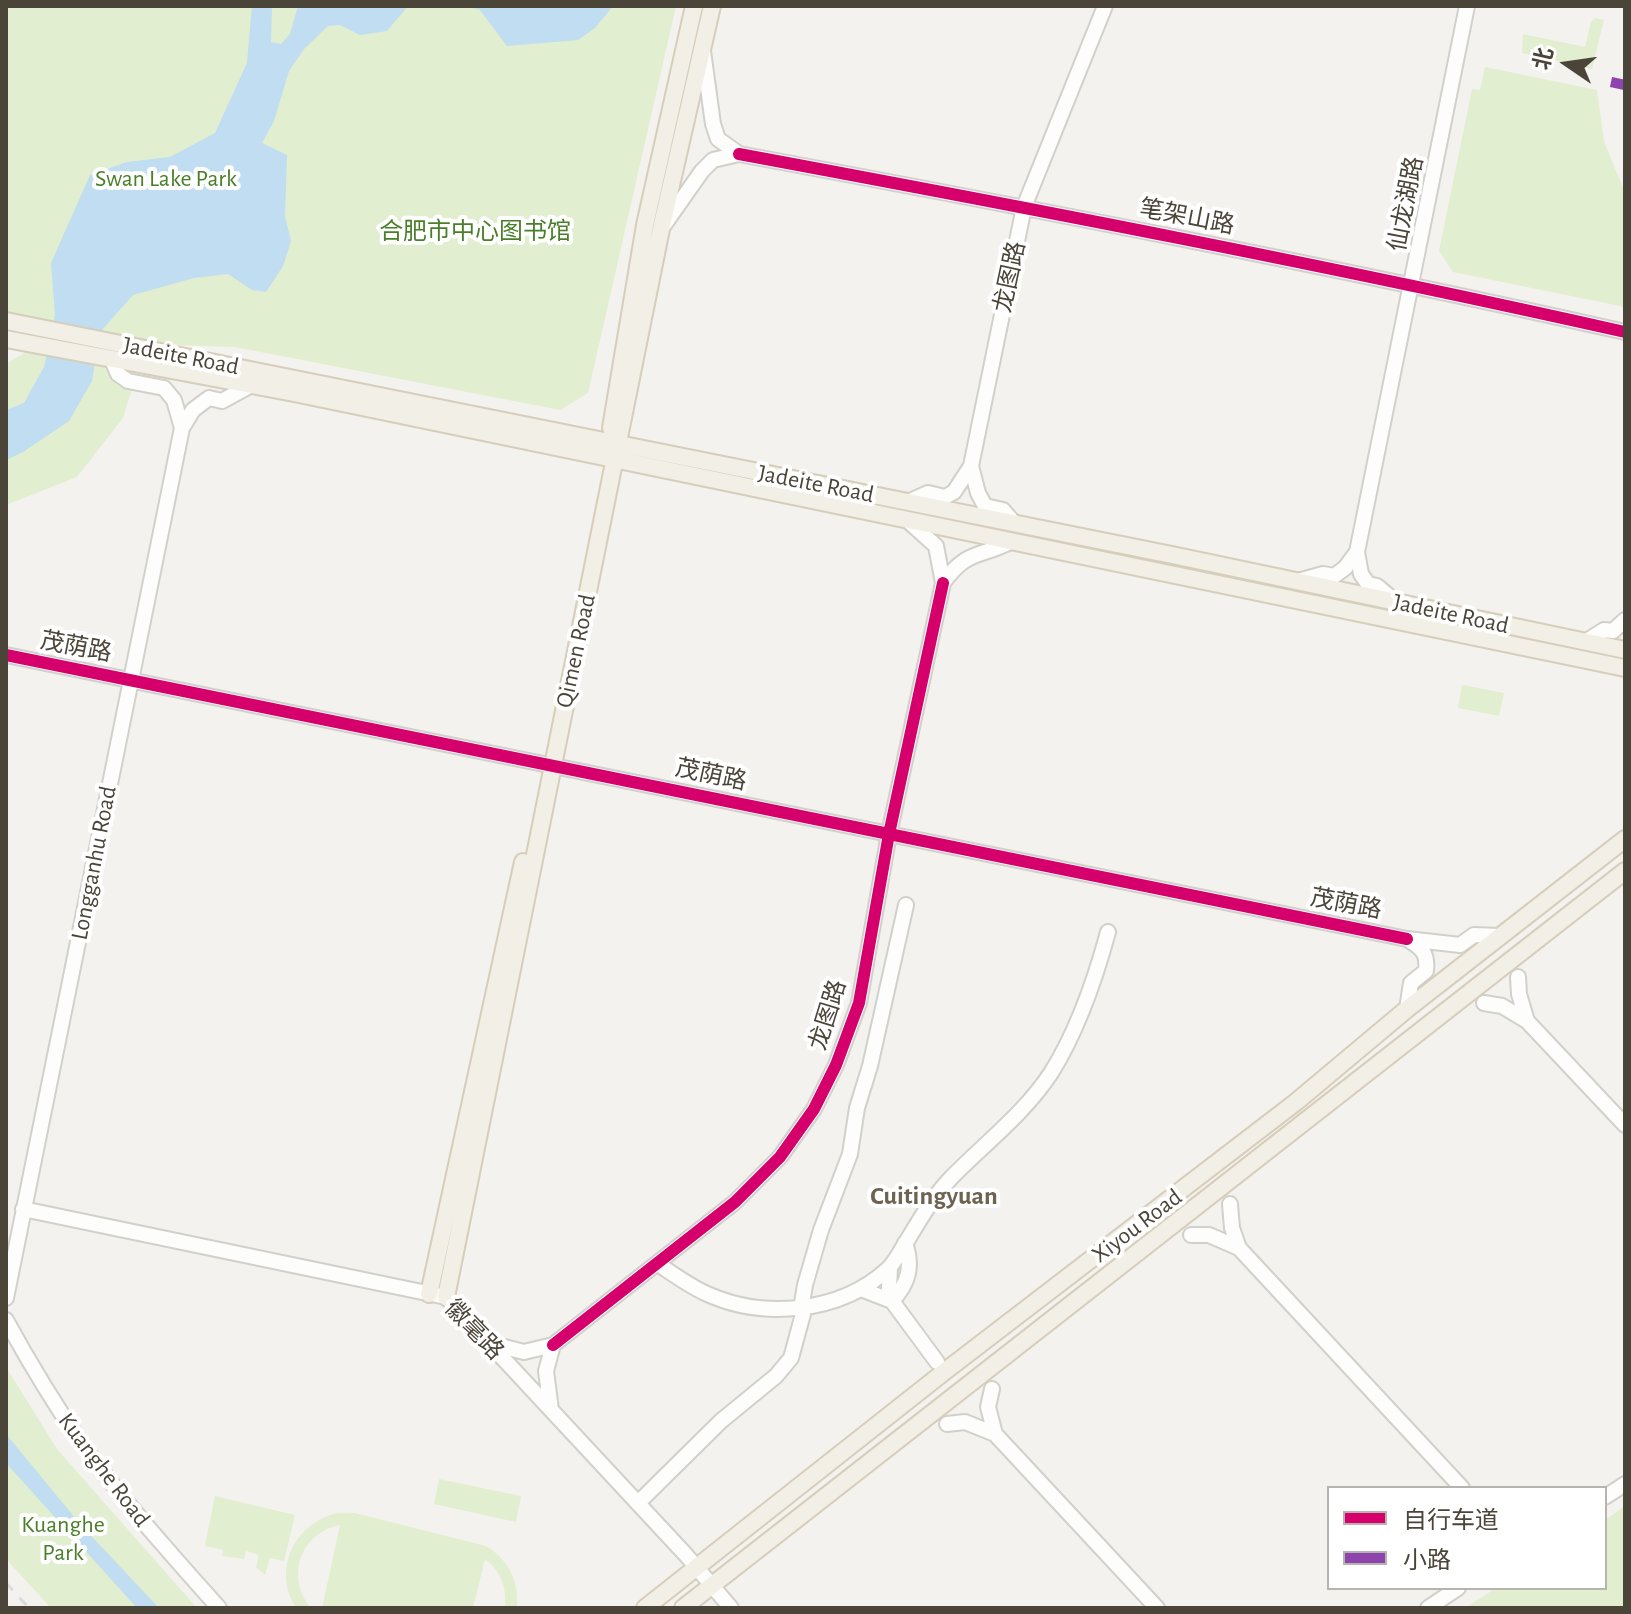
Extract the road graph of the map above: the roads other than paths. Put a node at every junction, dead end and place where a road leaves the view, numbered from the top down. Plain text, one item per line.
1 (694, 6) edge
2 (712, 6) edge
3 (1105, 6) edge
4 (1467, 6) edge
5 (702, 44) junction
6 (739, 154) junction
7 (1024, 207) junction
8 (661, 229) junction
9 (1412, 285) junction
10 (6, 321) edge
11 (1625, 332) edge
12 (6, 339) edge
13 (112, 360) junction
14 (267, 374) junction
15 (251, 385) junction
16 (182, 428) junction
17 (612, 451) junction
18 (971, 466) junction
19 (907, 511) junction
20 (1014, 532) junction
21 (1357, 552) junction
22 (1298, 582) junction
23 (943, 583) junction
24 (1396, 602) junction
25 (1625, 620) edge
26 (1585, 642) junction
27 (1625, 650) edge
28 (6, 655) edge
29 (1625, 668) edge
30 (131, 680) junction
31 (548, 764) junction
32 (889, 834) junction
33 (1625, 839) edge
34 (1625, 871) edge
35 (906, 905) dead end
36 (1108, 932) dead end
37 (1499, 936) junction
38 (1407, 939) junction
39 (1518, 977) dead end
40 (1484, 1003) dead end
41 (1407, 1009) junction
42 (1527, 1021) junction
43 (1625, 1125) edge
44 (1230, 1204) dead end
45 (23, 1209) junction
46 (1191, 1235) dead end
47 (905, 1243) junction
48 (1239, 1248) junction
49 (658, 1264) junction
50 (890, 1267) junction
51 (861, 1289) junction
52 (438, 1296) junction
53 (6, 1298) edge
54 (892, 1301) junction
55 (802, 1307) junction
56 (6, 1320) edge
57 (485, 1342) junction
58 (553, 1345) junction
59 (937, 1362) dead end
60 (992, 1389) dead end
61 (551, 1410) junction
62 (947, 1424) dead end
63 (995, 1434) junction
64 (1625, 1484) edge
65 (1460, 1486) edge
66 (1607, 1496) edge
67 (638, 1503) junction
68 (696, 1567) junction
69 (711, 1586) junction
70 (1455, 1590) edge
71 (219, 1608) edge
72 (645, 1608) edge
73 (683, 1608) edge
74 (731, 1608) edge
75 (1157, 1608) edge
76 (1428, 1608) edge

1 - 17 main road, Qimen Road
2 - 5 main road, Qimen Road
3 - 7 street, 龙图路
4 - 9 street, 仙龙湖路
5 - 6 street
5 - 8 main road, Qimen Road
6 - 7 street, 笔架山路
6 - 8 street
7 - 9 street, 笔架山路
7 - 18 street, 龙图路
8 - 17 main road, Qimen Road
9 - 11 street, 笔架山路
9 - 21 street, 仙龙湖路
10 - 14 main road, Jadeite Road
12 - 13 main road, Jadeite Road
13 - 15 main road, Jadeite Road
13 - 16 street
14 - 15 street
14 - 17 main road, Jadeite Road
15 - 16 street
15 - 17 main road, Jadeite Road
16 - 30 street, Longganhu Road
17 - 19 main road, Jadeite Road
17 - 31 main road, Qimen Road
18 - 19 street
18 - 20 street
19 - 20 main road, Jadeite Road
19 - 23 street
20 - 22 main road, Jadeite Road
20 - 23 street
20 - 29 main road, Jadeite Road
21 - 22 street
21 - 24 street
22 - 24 main road, Jadeite Road
23 - 32 street, 龙图路
24 - 26 main road, Jadeite Road
25 - 26 street
26 - 27 main road, Jadeite Road
28 - 30 street, 茂荫路
30 - 31 street, 茂荫路
30 - 45 street, Longganhu Road
31 - 32 street, 茂荫路
31 - 52 main road, Qimen Road
32 - 38 street, 茂荫路
32 - 49 street, 龙图路
33 - 37 main road, Xiyou Road
34 - 69 main road, Xiyou Road
35 - 55 street
36 - 47 street
37 - 38 street, 茂荫路
37 - 41 main road, Xiyou Road
38 - 41 street
39 - 42 street
40 - 42 street
41 - 68 main road, Xiyou Road
42 - 43 street
44 - 48 street
45 - 52 street, 徽毫路
45 - 53 street, Longganhu Road
46 - 48 street
47 - 50 street
47 - 54 street
48 - 65 street
49 - 55 street
49 - 58 street, 龙图路
50 - 51 street
50 - 54 street
51 - 54 street
51 - 55 street
52 - 57 street, 徽毫路
54 - 59 street
55 - 67 street
56 - 71 street, Kuanghe Road
57 - 58 street
57 - 61 street, 徽毫路
58 - 61 street
60 - 63 street
61 - 67 street, 徽毫路
62 - 63 street
63 - 75 street
64 - 66 street
67 - 68 street, 徽毫路
68 - 69 street, 徽毫路
68 - 72 main road, Xiyou Road
69 - 73 main road, Xiyou Road
69 - 74 street, 徽毫路
70 - 76 street

